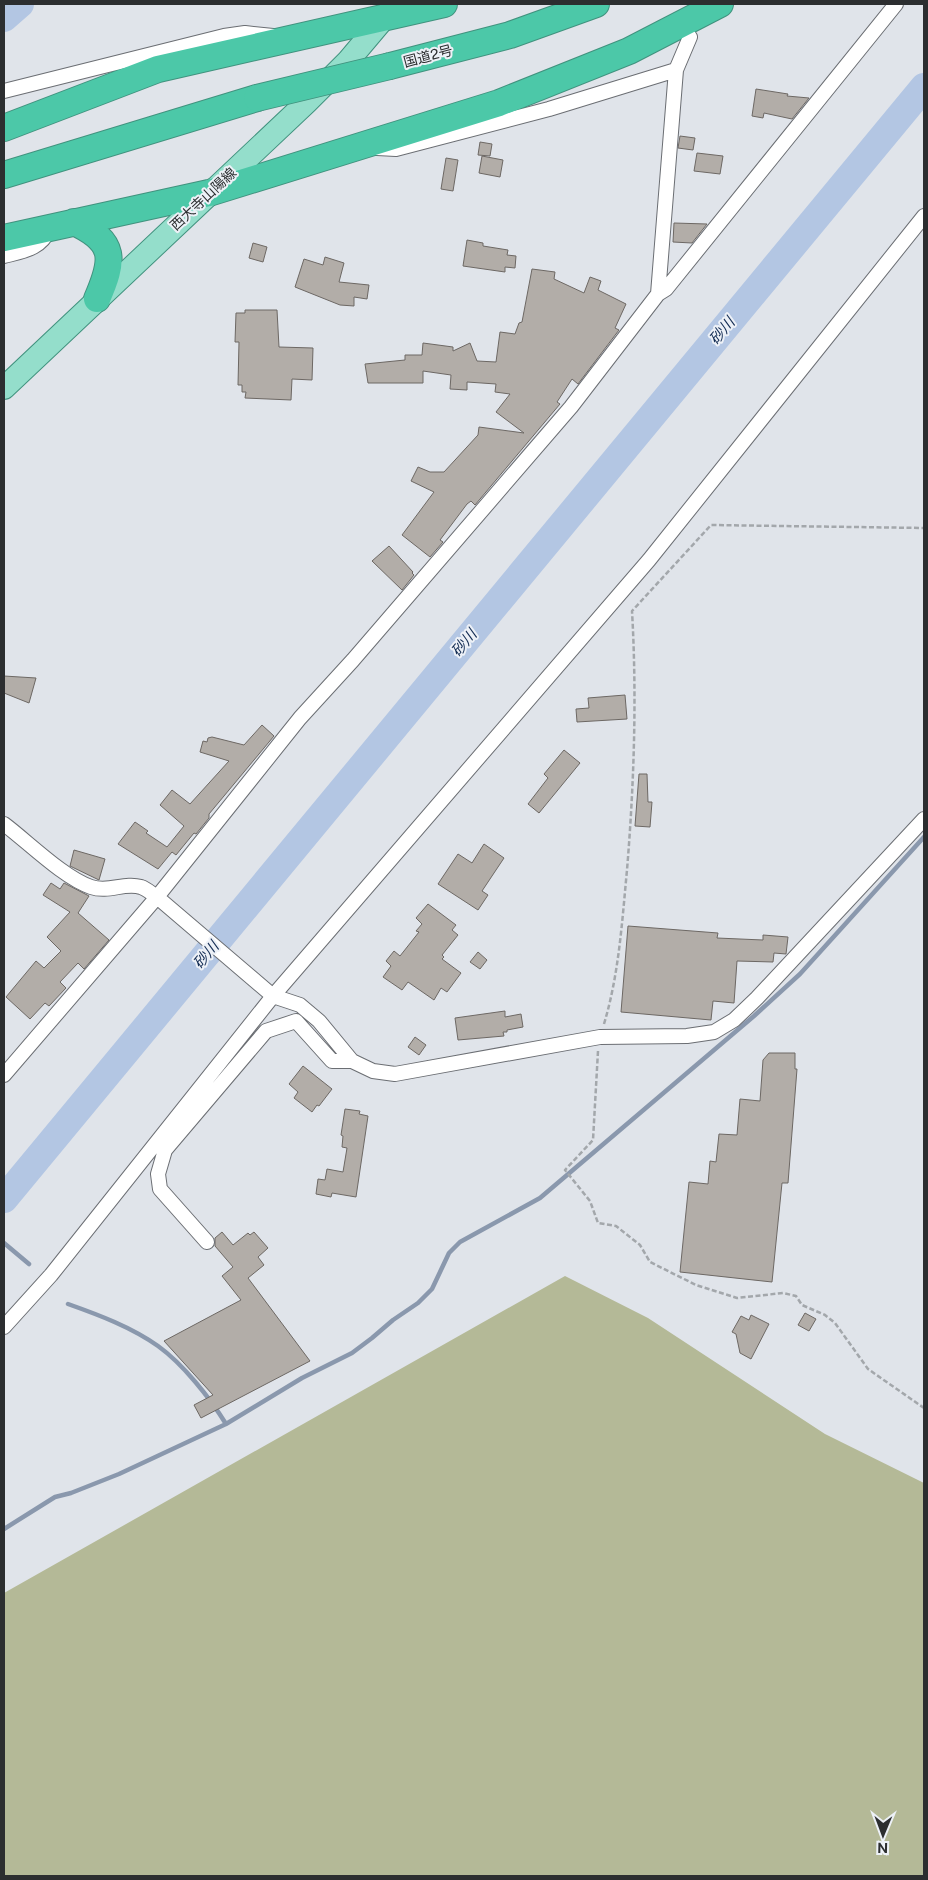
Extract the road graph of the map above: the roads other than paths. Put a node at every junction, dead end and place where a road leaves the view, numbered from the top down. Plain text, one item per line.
1 (444, 4) edge
2 (596, 4) edge
3 (720, 4) edge
4 (896, 4) edge
5 (391, 11) edge
6 (690, 37) dead end
7 (282, 39) junction
8 (676, 70) junction
9 (4, 91) edge
10 (257, 98) junction
11 (4, 128) edge
12 (362, 146) junction
13 (4, 162) edge
14 (4, 175) edge
15 (209, 193) junction
16 (924, 216) edge
17 (62, 225) junction
18 (4, 238) edge
19 (4, 256) edge
20 (658, 294) junction
21 (97, 299) junction
22 (4, 388) edge
23 (924, 819) edge
24 (4, 824) edge
25 (157, 897) junction
26 (268, 992) junction
27 (352, 1061) junction
28 (4, 1075) edge
29 (207, 1242) dead end
30 (4, 1327) edge

1 - 5 highway
2 - 10 highway, 国道2号, bridge
3 - 12 highway
4 - 20 street
5 - 7 highway
5 - 15 main road, 西大寺山陽線
6 - 8 street
7 - 9 street
7 - 11 highway
8 - 12 street
8 - 20 street
10 - 13 highway, 国道2号
10 - 14 highway, 国道2号
12 - 15 highway
15 - 17 highway
15 - 21 main road, 西大寺山陽線
16 - 26 street
17 - 18 highway
17 - 19 street
17 - 21 highway
20 - 25 street
21 - 22 main road, 西大寺山陽線
23 - 27 street
24 - 25 street
25 - 26 street
25 - 28 street
26 - 27 street
26 - 30 street
27 - 29 street

